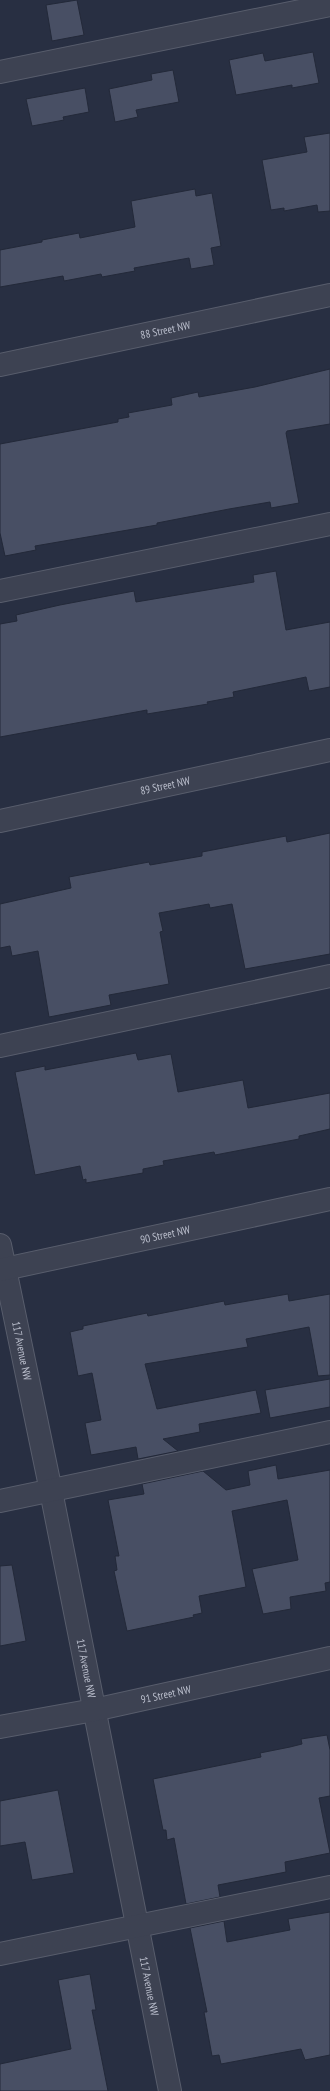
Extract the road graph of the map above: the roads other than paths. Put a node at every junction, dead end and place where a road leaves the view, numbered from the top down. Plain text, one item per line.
1 (330, 5) edge
2 (0, 72) edge
3 (330, 296) edge
4 (0, 365) edge
5 (330, 524) edge
6 (0, 591) edge
7 (330, 750) edge
8 (0, 821) edge
9 (330, 976) edge
10 (0, 1046) edge
11 (330, 1199) edge
12 (0, 1245) edge
13 (2, 1270) edge
14 (330, 1432) edge
15 (51, 1491) junction
16 (0, 1501) edge
17 (330, 1658) edge
18 (94, 1710) junction
19 (0, 1726) edge
20 (330, 1887) edge
21 (138, 1927) junction
22 (0, 1954) edge
23 (170, 2091) edge

1 - 2 street
3 - 4 street, 88 Street NW
5 - 6 street
7 - 8 street, 89 Street NW
9 - 10 street
11 - 13 street, 90 Street NW
12 - 13 street, 117 Avenue NW
13 - 15 street, 117 Avenue NW
14 - 15 street
15 - 16 street
15 - 18 street, 117 Avenue NW
17 - 18 street, 91 Street NW
18 - 19 street, 91 Street NW
18 - 21 street, 117 Avenue NW
20 - 21 street
21 - 22 street
21 - 23 street, 117 Avenue NW

